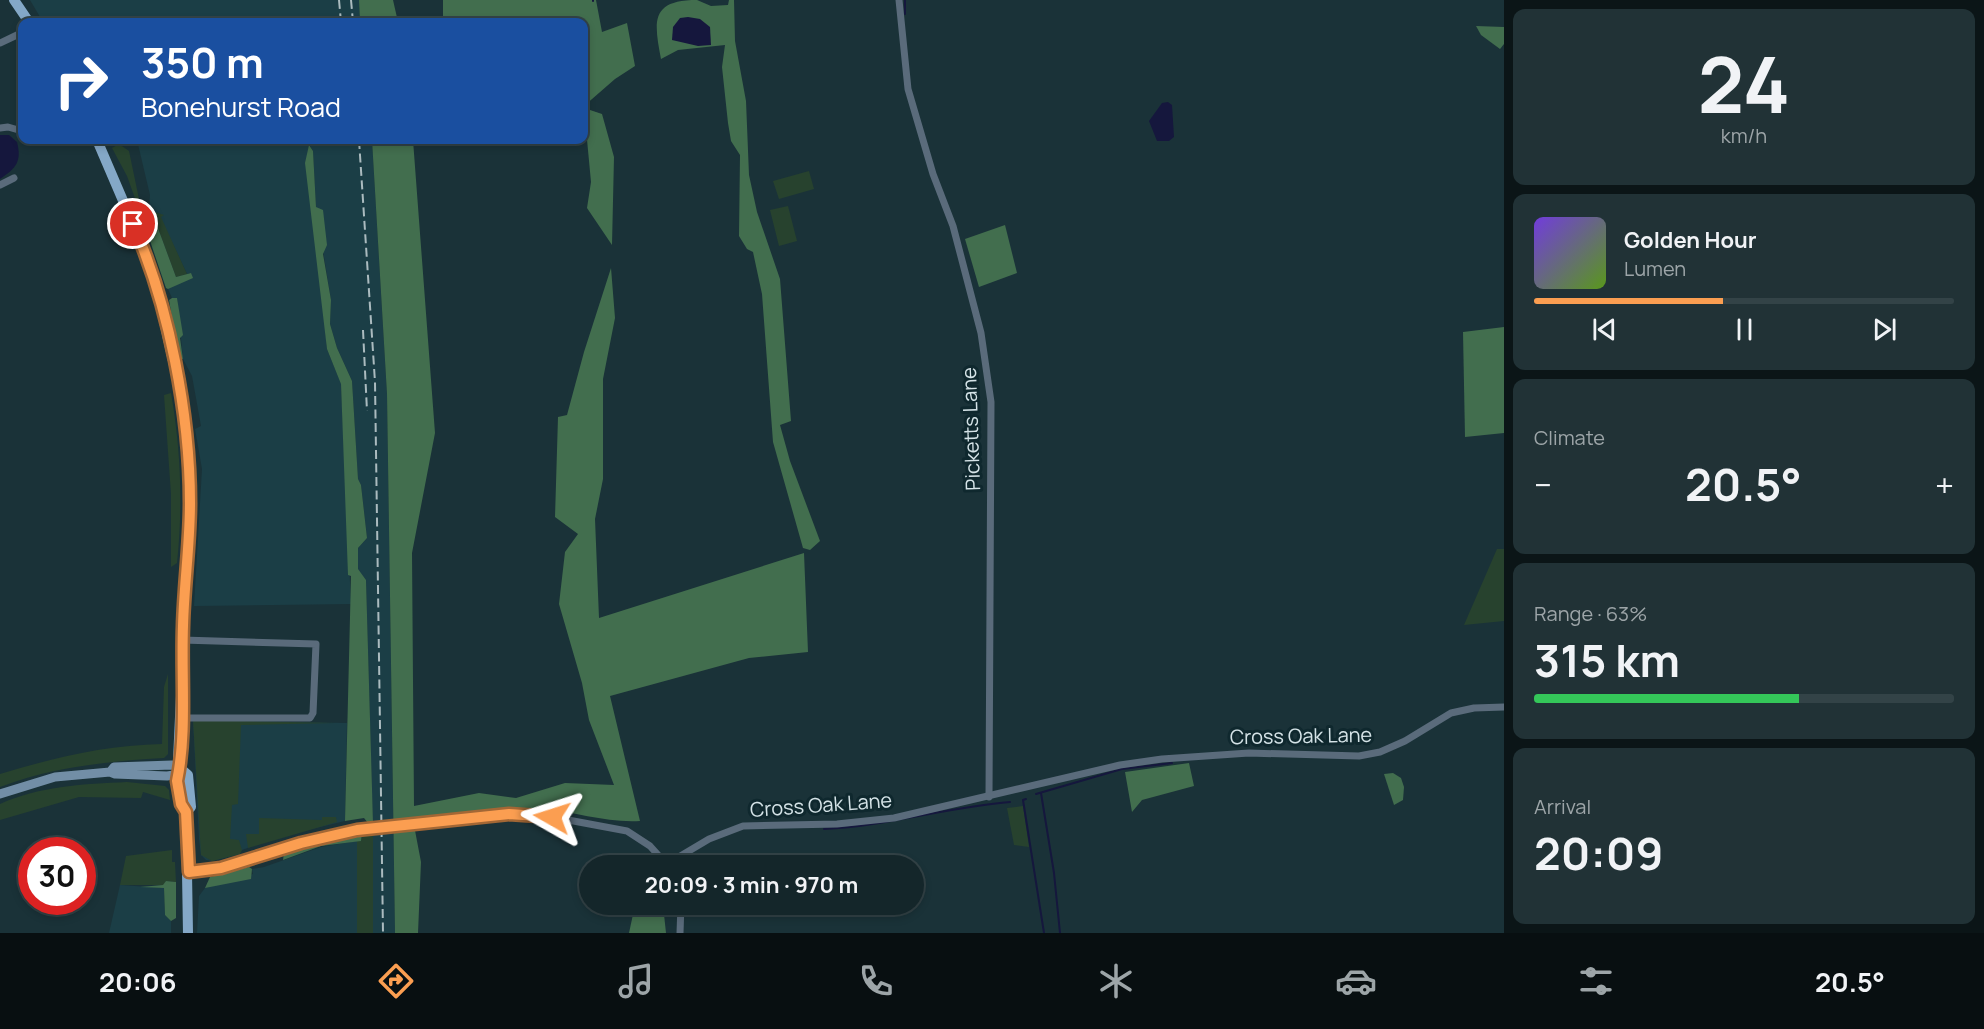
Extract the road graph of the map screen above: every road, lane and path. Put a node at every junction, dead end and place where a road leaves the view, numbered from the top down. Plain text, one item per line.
1 (14, 0) edge
2 (899, 0) edge
3 (26, 18) edge
4 (17, 35) dead end
5 (0, 43) edge
6 (0, 128) edge
7 (18, 130) edge
8 (99, 144) edge
9 (14, 178) dead end
10 (0, 185) edge
11 (182, 639) junction
12 (1504, 707) edge
13 (181, 718) junction
14 (180, 768) junction
15 (0, 794) edge
16 (989, 797) junction
17 (658, 855) edge
18 (683, 855) edge
19 (189, 872) junction
20 (681, 915) edge
21 (188, 933) edge
22 (680, 933) edge

1 - 3 main road
2 - 16 street, Picketts Lane
4 - 5 street
6 - 7 street
8 - 11 main road
9 - 10 street
11 - 13 main road
11 - 13 street
12 - 16 street, Cross Oak Lane
13 - 14 main road
14 - 15 street
14 - 19 main road
16 - 18 street, Cross Oak Lane
17 - 19 street, Cross Oak Lane
19 - 21 main road
20 - 22 street

